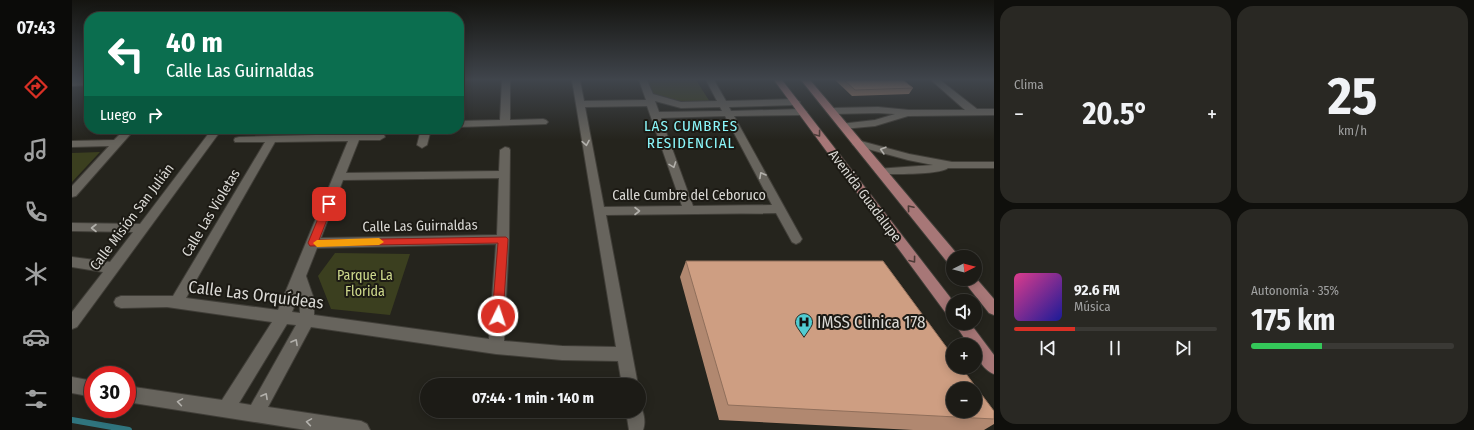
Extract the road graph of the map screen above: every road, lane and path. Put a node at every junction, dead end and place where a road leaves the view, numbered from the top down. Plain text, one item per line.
1 (506, 100) edge
2 (579, 100) edge
3 (649, 100) edge
4 (650, 100) joint
5 (721, 100) edge
6 (821, 100) edge
7 (959, 100) edge
8 (794, 102) joint
9 (580, 104) junction
10 (681, 105) junction
11 (725, 108) junction
12 (830, 111) junction
13 (802, 112) junction
14 (974, 112) junction
15 (994, 112) edge
16 (909, 113) junction
17 (685, 114) junction
18 (655, 115) junction
19 (543, 122) dead end
20 (505, 123) junction
21 (464, 124) edge
22 (843, 126) junction
23 (125, 134) edge
24 (213, 134) edge
25 (425, 134) edge
26 (355, 137) junction
27 (380, 137) dead end
28 (272, 139) junction
29 (238, 140) dead end
30 (117, 143) junction
31 (857, 143) junction
32 (72, 144) edge
33 (422, 145) dead end
34 (505, 150) dead end
35 (952, 165) junction
36 (994, 165) edge
37 (880, 171) junction
38 (504, 174) junction
39 (339, 177) junction
40 (72, 193) edge
41 (780, 209) junction
42 (689, 210) junction
43 (598, 211) junction
44 (72, 228) edge
45 (143, 228) junction
46 (503, 239) junction
47 (796, 239) dead end
48 (313, 243) junction
49 (946, 251) edge
50 (72, 262) edge
51 (114, 268) junction
52 (300, 278) junction
53 (975, 286) edge
54 (121, 302) dead end
55 (176, 302) junction
56 (946, 303) edge
57 (994, 309) edge
58 (283, 317) junction
59 (307, 320) junction
60 (72, 323) edge
61 (966, 330) edge
62 (496, 347) junction
63 (624, 354) junction
64 (994, 367) edge
65 (629, 378) edge
66 (72, 385) edge
67 (84, 387) edge
68 (136, 395) edge
69 (226, 409) junction
70 (256, 413) junction
71 (361, 430) edge

1 - 20 street
2 - 9 street
3 - 9 street
4 - 10 street
4 - 18 street
5 - 11 street
6 - 12 main road, Avenida Guadalupe
7 - 14 street
8 - 11 street
8 - 13 main road, Avenida Guadalupe
9 -> 43 street
10 - 11 street
10 - 17 street
11 - 13 street
11 - 17 street
41 -> 11 street
12 - 16 street
12 - 22 main road, Avenida Guadalupe
13 -> 56 main road, Avenida Guadalupe
14 - 15 street
14 - 16 street
16 - 22 street
17 - 18 street
18 -> 42 street
19 - 20 street
20 - 21 street
22 - 31 main road, Avenida Guadalupe
23 - 30 street
24 - 45 street, Calle Misión San Julián
25 - 33 street
26 - 27 street
26 - 28 street
26 - 39 street
28 - 29 street
28 - 55 street, Calle Las Violetas
30 - 32 street
30 - 40 street
35 -> 31 street
31 - 37 main road, Avenida Guadalupe
34 - 38 street
35 - 36 street
35 - 37 street
49 -> 37 main road, Avenida Guadalupe
38 - 39 street
38 - 46 street
39 - 48 street
41 - 42 street, Calle Cumbre del Ceboruco
41 - 47 street
43 -> 42 street, Calle Cumbre del Ceboruco
43 - 63 street
45 -> 44 street
45 - 51 street, Calle Misión San Julián
46 - 48 street, Calle Las Guirnaldas
46 - 62 street
48 - 52 street
50 - 51 street
51 - 60 street, Calle Misión San Julián
52 - 58 street
52 - 59 street
53 - 57 main road
54 - 55 street, Calle Las Orquídeas
55 - 58 street, Calle Las Orquídeas
58 - 59 street, Calle Las Orquídeas
58 - 69 street
59 - 62 street, Calle Las Orquídeas
70 -> 59 street
61 - 64 main road
62 - 63 street, Calle Las Orquídeas
63 - 65 street
66 - 67 street
69 -> 68 street
69 - 70 street
71 -> 70 street

